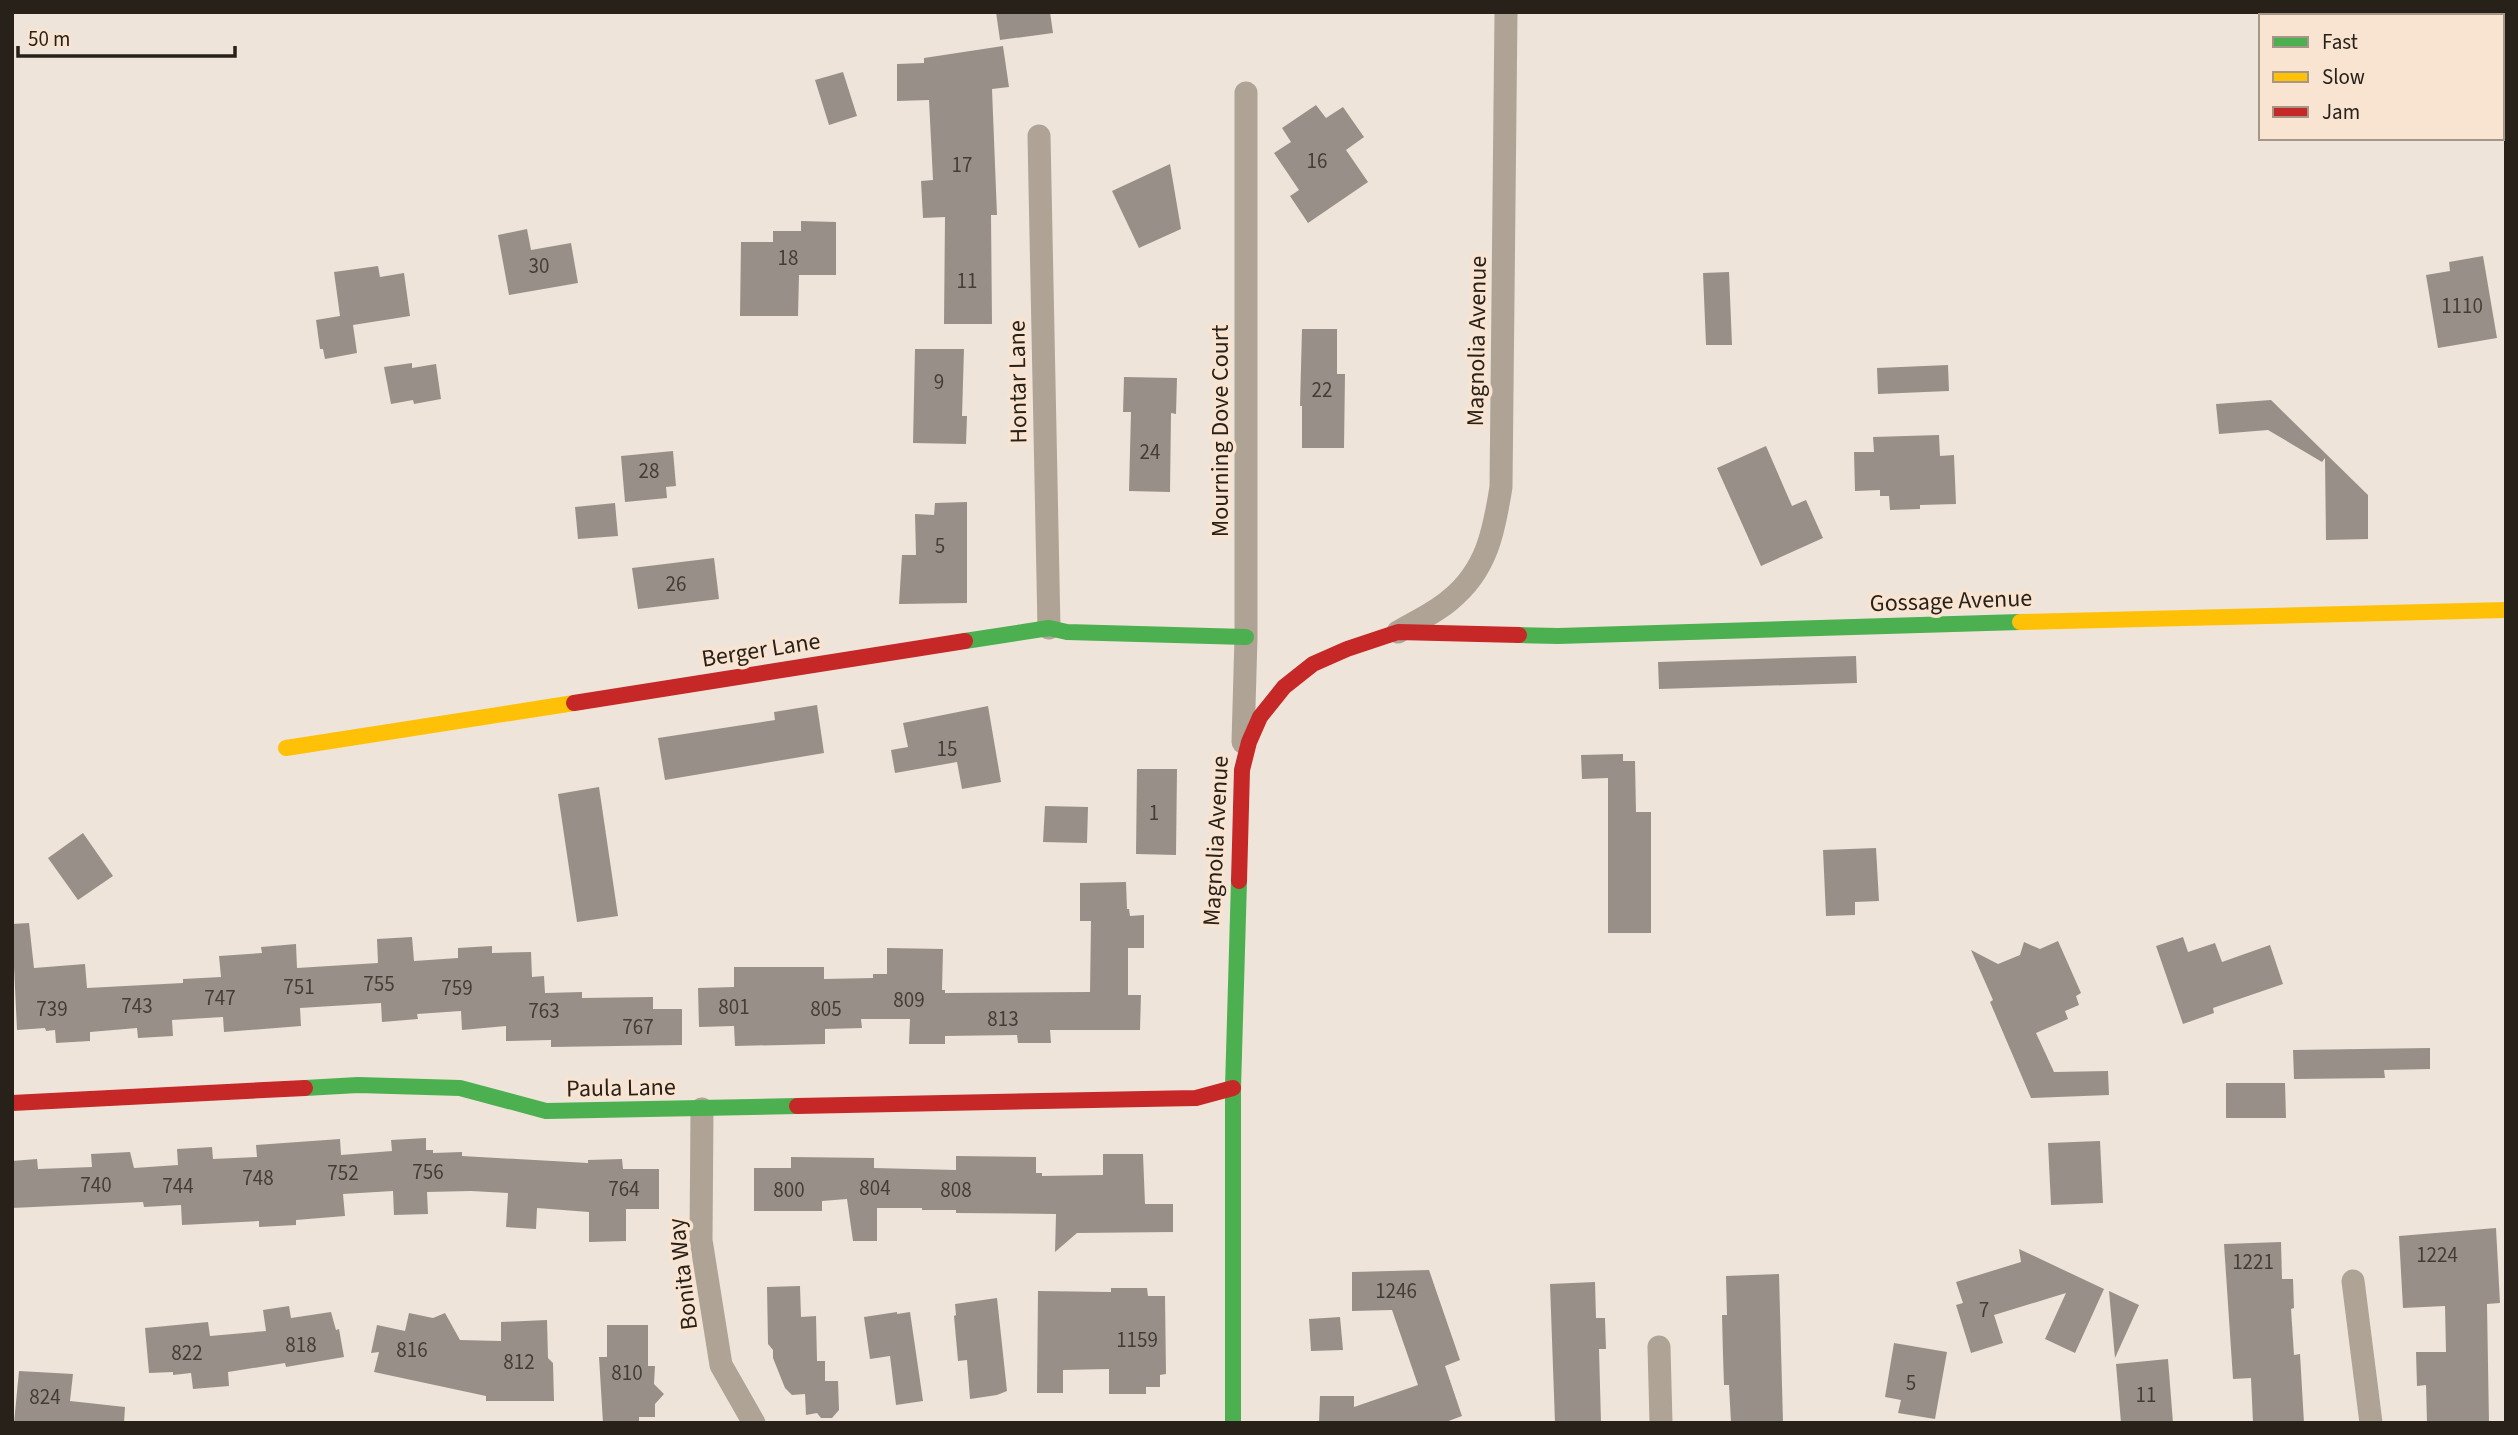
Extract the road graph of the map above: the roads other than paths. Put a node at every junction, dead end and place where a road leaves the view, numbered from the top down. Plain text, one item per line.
1 (1506, 12) edge
2 (1246, 93) dead end
3 (1039, 136) dead end
4 (2506, 610) edge
5 (1049, 628) junction
6 (1398, 632) junction
7 (1246, 636) junction
8 (285, 748) dead end
9 (1242, 769) junction
10 (1233, 1088) junction
11 (12, 1103) edge
12 (702, 1109) junction
13 (2353, 1281) dead end
14 (1659, 1347) dead end
15 (754, 1423) edge
16 (1233, 1423) edge
17 (1661, 1423) edge
18 (2371, 1423) edge

1 - 6 street, Magnolia Avenue
2 - 7 street, Mourning Dove Court
3 - 5 street, Hontar Lane
4 - 6 street, Gossage Avenue
5 - 7 street, Berger Lane
5 - 8 street, Berger Lane
6 - 9 street, Magnolia Avenue
7 - 9 street, Mourning Dove Court
9 - 10 street, Magnolia Avenue
10 - 12 street, Paula Lane
10 - 16 street, Magnolia Avenue
11 - 12 street, Paula Lane
12 - 15 street, Bonita Way
13 - 18 street
14 - 17 street

